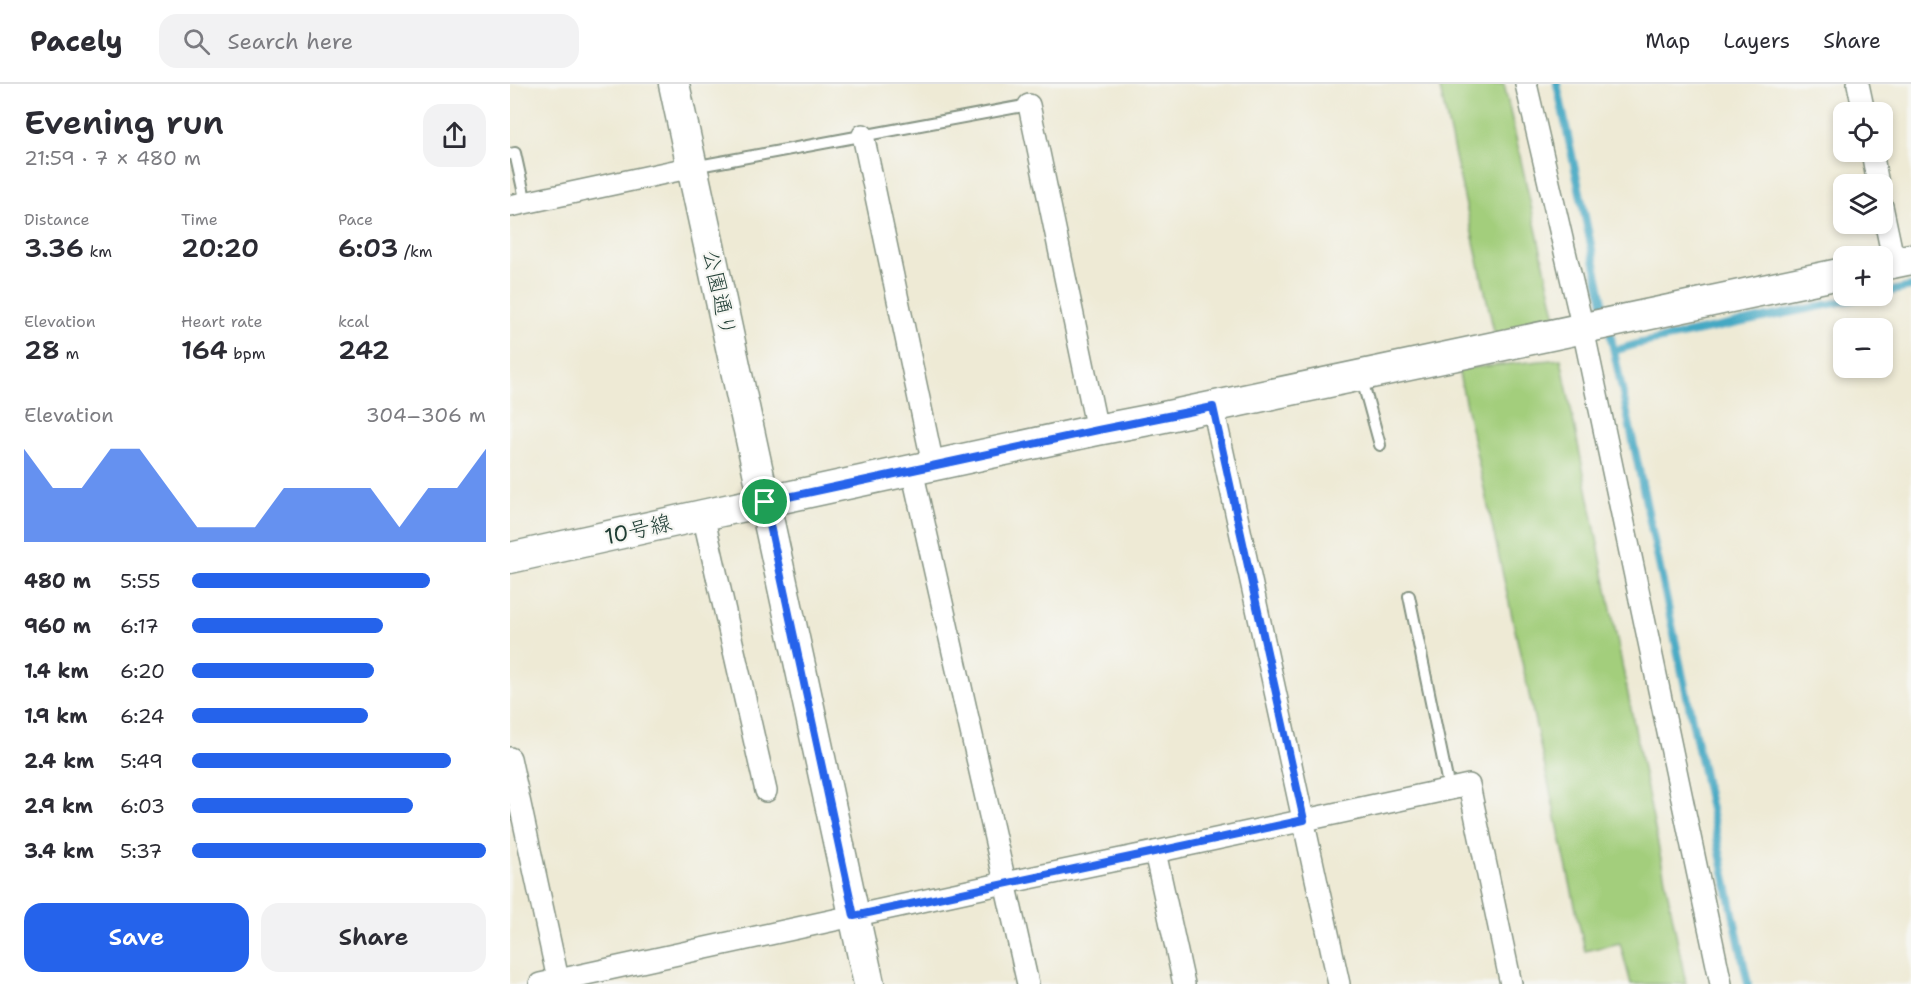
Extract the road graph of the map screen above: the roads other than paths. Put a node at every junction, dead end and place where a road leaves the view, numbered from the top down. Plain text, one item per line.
1 (674, 84) edge
2 (1526, 84) edge
3 (1858, 84) edge
4 (1862, 102) edge
5 (1029, 105) joint
6 (863, 135) junction
7 (510, 154) edge
8 (693, 167) junction
9 (518, 205) edge
10 (1889, 234) edge
11 (1896, 262) edge
12 (1833, 275) edge
13 (1583, 329) junction
14 (1361, 376) junction
15 (1213, 407) junction
16 (1098, 430) junction
17 (1380, 445) dead end
18 (923, 468) junction
19 (765, 502) junction
20 (703, 515) junction
21 (510, 558) edge
22 (1409, 596) dead end
23 (510, 758) edge
24 (1449, 789) junction
25 (766, 791) dead end
26 (515, 802) edge
27 (1304, 820) junction
28 (1155, 852) junction
29 (1005, 883) junction
30 (854, 916) junction
31 (553, 983) edge
32 (869, 984) edge
33 (1028, 984) edge
34 (1184, 984) edge
35 (1339, 984) edge
36 (1511, 984) edge
37 (1721, 984) edge

1 - 8 street, 公園通り
2 - 13 street
3 - 4 street
5 - 6 lane
5 - 16 street
6 - 8 lane
6 - 18 street
7 - 9 lane
8 - 9 street
8 - 19 street, 公園通り
10 - 11 street
12 - 13 street, 10号線
13 - 14 street, 10号線
13 - 37 street
14 - 15 street, 10号線
14 - 17 lane
15 - 16 street, 10号線
15 - 27 street
16 - 18 street, 10号線
18 - 19 street, 10号線
18 - 29 street
19 - 20 street, 10号線
19 - 30 street, 公園通り
20 - 21 street, 10号線
20 - 25 street
22 - 24 lane
23 - 26 street
24 - 27 street
24 - 36 street
26 - 31 street
27 - 28 street
27 - 35 street
28 - 29 street
28 - 34 street
29 - 30 street
29 - 33 street
30 - 31 street
30 - 32 street, 公園通り

